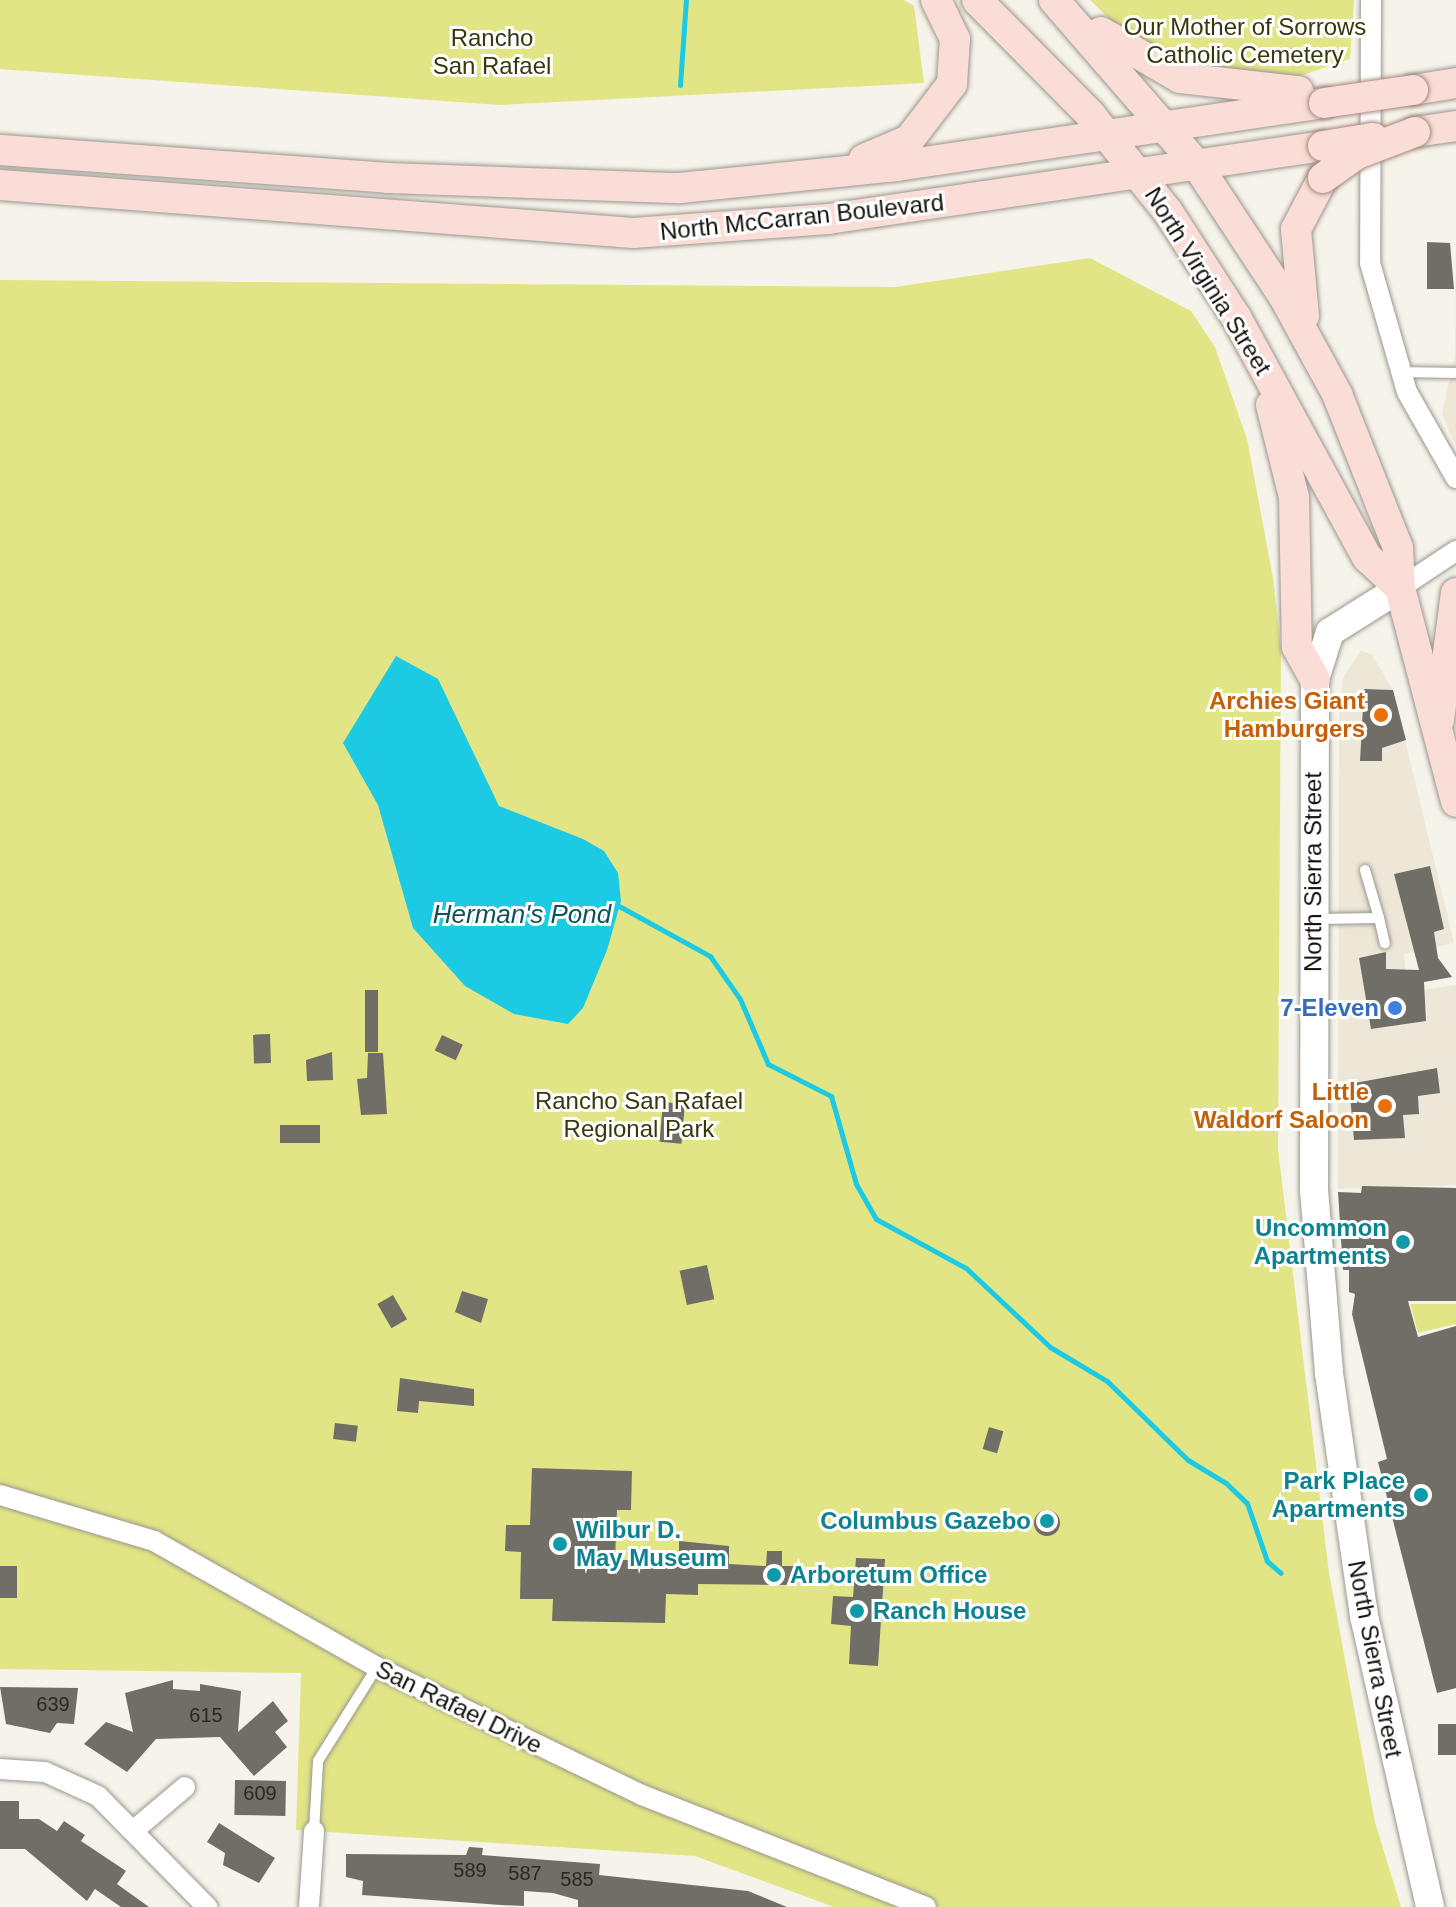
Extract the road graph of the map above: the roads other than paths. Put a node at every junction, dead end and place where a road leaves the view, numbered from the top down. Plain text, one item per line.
1 (936, 0) edge
2 (977, 0) edge
3 (1371, 0) edge
4 (1054, 1) edge
5 (1456, 83) edge
6 (1324, 96) junction
7 (1456, 126) edge
8 (1166, 128) junction
9 (1415, 132) junction
10 (1108, 136) junction
11 (0, 150) edge
12 (1197, 165) junction
13 (1138, 173) junction
14 (782, 181) junction
15 (0, 185) edge
16 (1311, 345) junction
17 (1259, 360) junction
18 (1399, 372) junction
19 (1456, 373) edge
20 (1456, 478) edge
21 (1456, 551) edge
22 (1400, 588) junction
23 (1456, 593) edge
24 (1315, 679) junction
25 (1437, 726) junction
26 (1456, 802) edge
27 (1365, 870) dead end
28 (1379, 918) junction
29 (1312, 919) junction
30 (1385, 943) dead end
31 (0, 1495) edge
32 (377, 1667) junction
33 (0, 1769) edge
34 (185, 1787) dead end
35 (133, 1831) junction
36 (314, 1831) joint
37 (207, 1907) edge
38 (309, 1907) edge
39 (926, 1907) edge
40 (1430, 1907) edge

1 - 14 main road
2 - 10 main road, North Virginia Street
3 - 18 street
4 - 6 main road
4 - 8 main road
5 - 6 main road, North McCarran Boulevard, bridge
6 - 8 main road, North McCarran Boulevard
7 - 9 main road, North McCarran Boulevard
8 - 10 main road, North McCarran Boulevard
8 - 12 main road
9 - 12 main road, North McCarran Boulevard, bridge
9 - 16 main road, bridge
10 - 13 main road, North Virginia Street
10 - 14 main road, North McCarran Boulevard
11 - 14 main road, North McCarran Boulevard
12 - 13 main road, North McCarran Boulevard
12 - 16 main road
13 - 15 main road, North McCarran Boulevard
13 - 17 main road, North Virginia Street
16 - 22 main road
17 - 22 main road, North Virginia Street
17 - 24 main road
18 - 19 lane
18 - 20 street
21 - 22 street
22 - 24 main road, North Sierra Street
22 - 25 main road
23 - 25 main road
24 - 29 main road, North Sierra Street
25 - 26 main road
27 - 28 lane
28 - 29 lane
28 - 30 lane
29 - 40 main road, North Sierra Street
31 - 32 street, San Rafael Drive
32 - 36 lane
32 - 39 street, San Rafael Drive
33 - 35 street
34 - 35 street
35 - 37 street
36 - 38 street

